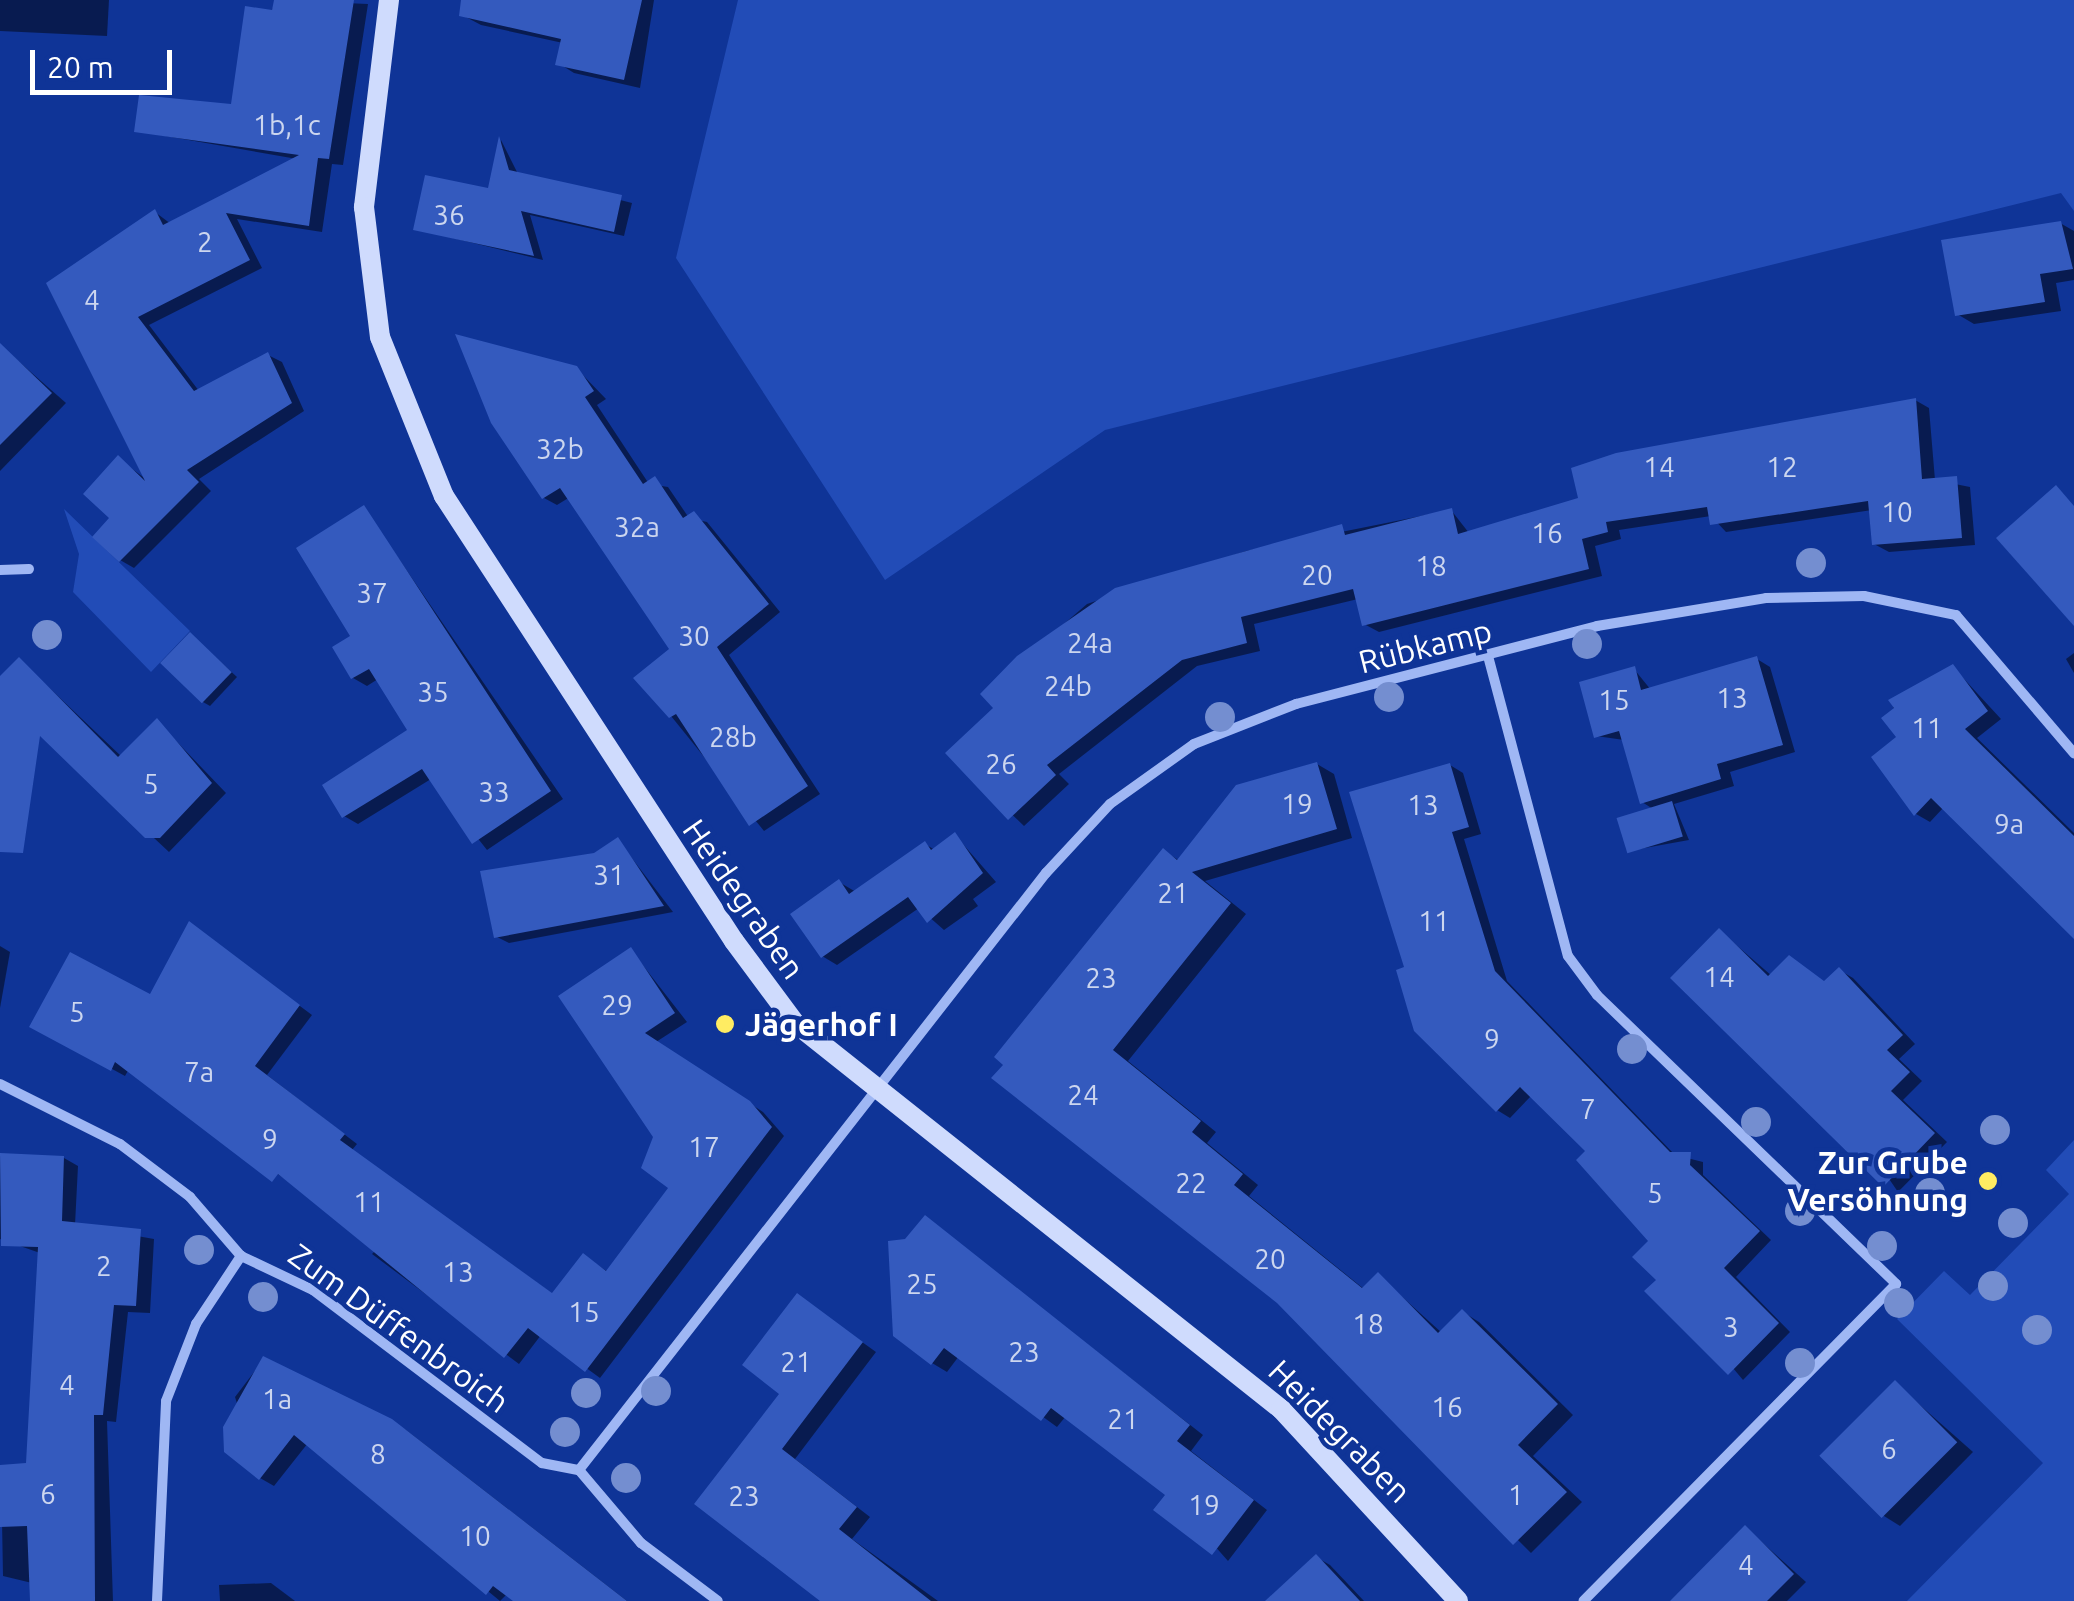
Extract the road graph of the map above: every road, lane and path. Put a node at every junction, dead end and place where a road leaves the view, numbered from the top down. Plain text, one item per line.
1 (390, 0) edge
2 (29, 568) dead end
3 (0, 570) edge
4 (1488, 656) junction
5 (2074, 753) edge
6 (0, 1084) edge
7 (883, 1088) junction
8 (241, 1256) junction
9 (579, 1470) junction
10 (157, 1601) edge
11 (718, 1601) edge
12 (1458, 1601) edge
13 (1584, 1601) edge

1 - 7 main road, Heidegraben
2 - 3 street
4 - 5 street, Rübkamp
4 - 7 street, Rübkamp
4 - 13 street
6 - 8 street, Zum Düffenbroich
7 - 9 street
7 - 12 main road, Heidegraben
8 - 9 street, Zum Düffenbroich
8 - 10 street
9 - 11 street

